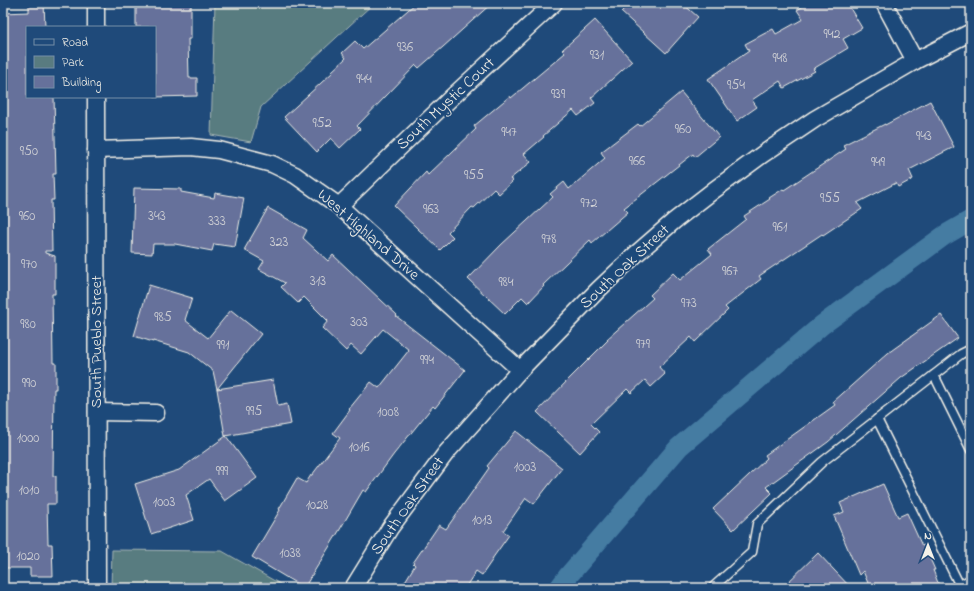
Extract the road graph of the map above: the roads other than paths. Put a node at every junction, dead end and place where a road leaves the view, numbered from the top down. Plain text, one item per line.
1 (96, 3) edge
2 (554, 3) edge
3 (884, 3) edge
4 (96, 26) edge
5 (971, 32) edge
6 (916, 60) junction
7 (96, 98) edge
8 (96, 150) junction
9 (339, 206) junction
10 (971, 349) edge
11 (520, 370) junction
12 (934, 375) junction
13 (97, 412) junction
14 (156, 413) dead end
15 (877, 419) junction
16 (971, 450) edge
17 (971, 579) edge
18 (961, 586) edge
19 (97, 588) edge
20 (353, 588) edge
21 (712, 588) edge

1 - 4 street
2 - 9 street, South Mystic Court
3 - 6 street
5 - 6 street, South Oak Street
6 - 11 street, South Oak Street
7 - 8 street, South Pueblo Street
8 - 9 street, West Highland Drive
8 - 13 street, South Pueblo Street
9 - 11 street, West Highland Drive
10 - 12 lane
11 - 20 street, South Oak Street
12 - 15 lane
12 - 16 lane
13 - 14 street
13 - 19 street, South Pueblo Street
15 - 18 lane
15 - 21 lane
17 - 18 lane

